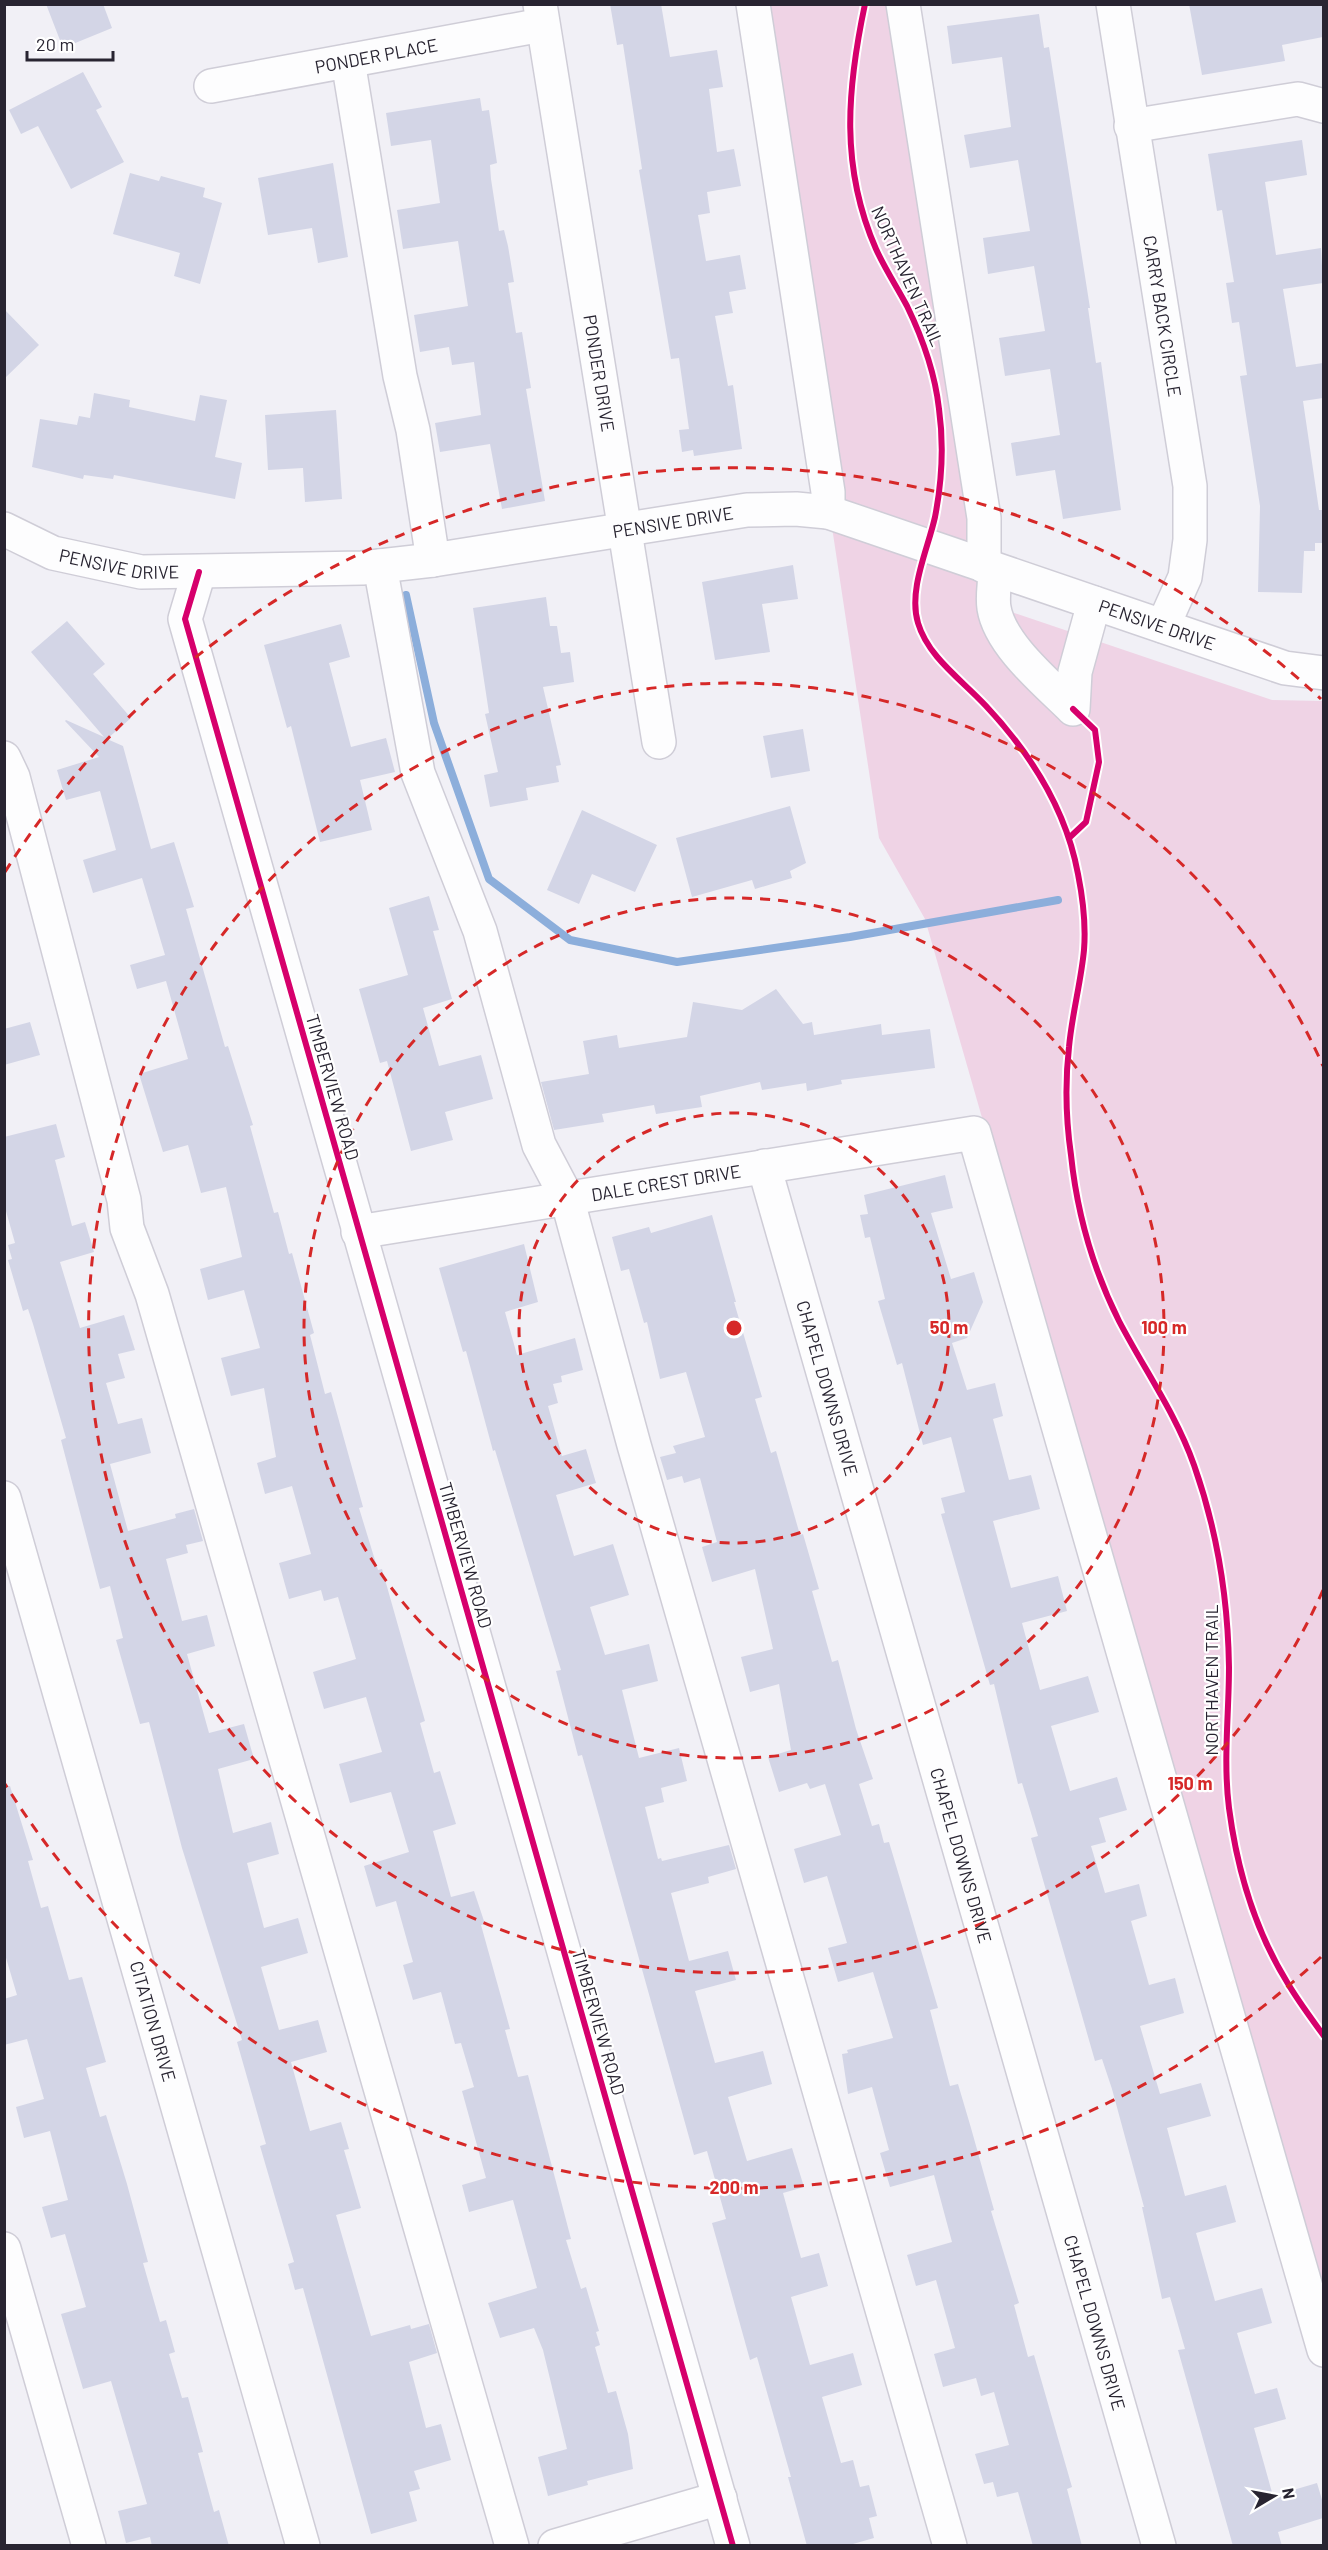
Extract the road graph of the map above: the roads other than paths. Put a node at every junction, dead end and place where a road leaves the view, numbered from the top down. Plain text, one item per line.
1 (753, 4) edge
2 (903, 4) edge
3 (1113, 4) edge
4 (541, 15) edge
5 (348, 61) junction
6 (211, 86) dead end
7 (1323, 106) edge
8 (1131, 126) junction
9 (828, 512) junction
10 (4, 529) edge
11 (626, 530) junction
12 (433, 560) junction
13 (380, 566) junction
14 (989, 568) junction
15 (199, 572) junction
16 (1095, 603) junction
17 (1163, 626) junction
18 (1323, 673) edge
19 (659, 742) dead end
20 (4, 758) edge
21 (764, 1166) junction
22 (567, 1198) junction
23 (358, 1232) junction
24 (4, 1498) edge
25 (4, 2248) edge
26 (1323, 2350) edge
27 (720, 2499) junction
28 (89, 2546) edge
29 (303, 2546) edge
30 (512, 2546) edge
31 (555, 2546) edge
32 (733, 2546) edge
33 (950, 2546) edge
34 (1159, 2546) edge

1 - 9 street
2 - 14 street
3 - 8 street, CARRY BACK CIRCLE
4 - 5 street, PONDER PLACE
4 - 11 street, PONDER DRIVE
5 - 6 street, PONDER PLACE
5 - 12 street
7 - 8 street
8 - 17 street, CARRY BACK CIRCLE
9 - 11 street, PENSIVE DRIVE
9 - 14 street, PENSIVE DRIVE
10 - 15 street, PENSIVE DRIVE
11 - 12 street, PENSIVE DRIVE
11 - 19 street, PONDER DRIVE
12 - 13 street, PENSIVE DRIVE
13 - 15 street, PENSIVE DRIVE
13 - 22 street
14 - 16 street, PENSIVE DRIVE
14 - 16 street
15 - 23 street, TIMBERVIEW ROAD
16 - 17 street, PENSIVE DRIVE
17 - 18 street, PENSIVE DRIVE
20 - 30 street
21 - 22 street, DALE CREST DRIVE
21 - 26 street, DALE CREST DRIVE
21 - 34 street, CHAPEL DOWNS DRIVE
22 - 23 street, DALE CREST DRIVE
22 - 33 street
23 - 27 street, TIMBERVIEW ROAD
24 - 29 street, CITATION DRIVE
25 - 28 street
27 - 31 street
27 - 32 street, TIMBERVIEW ROAD

